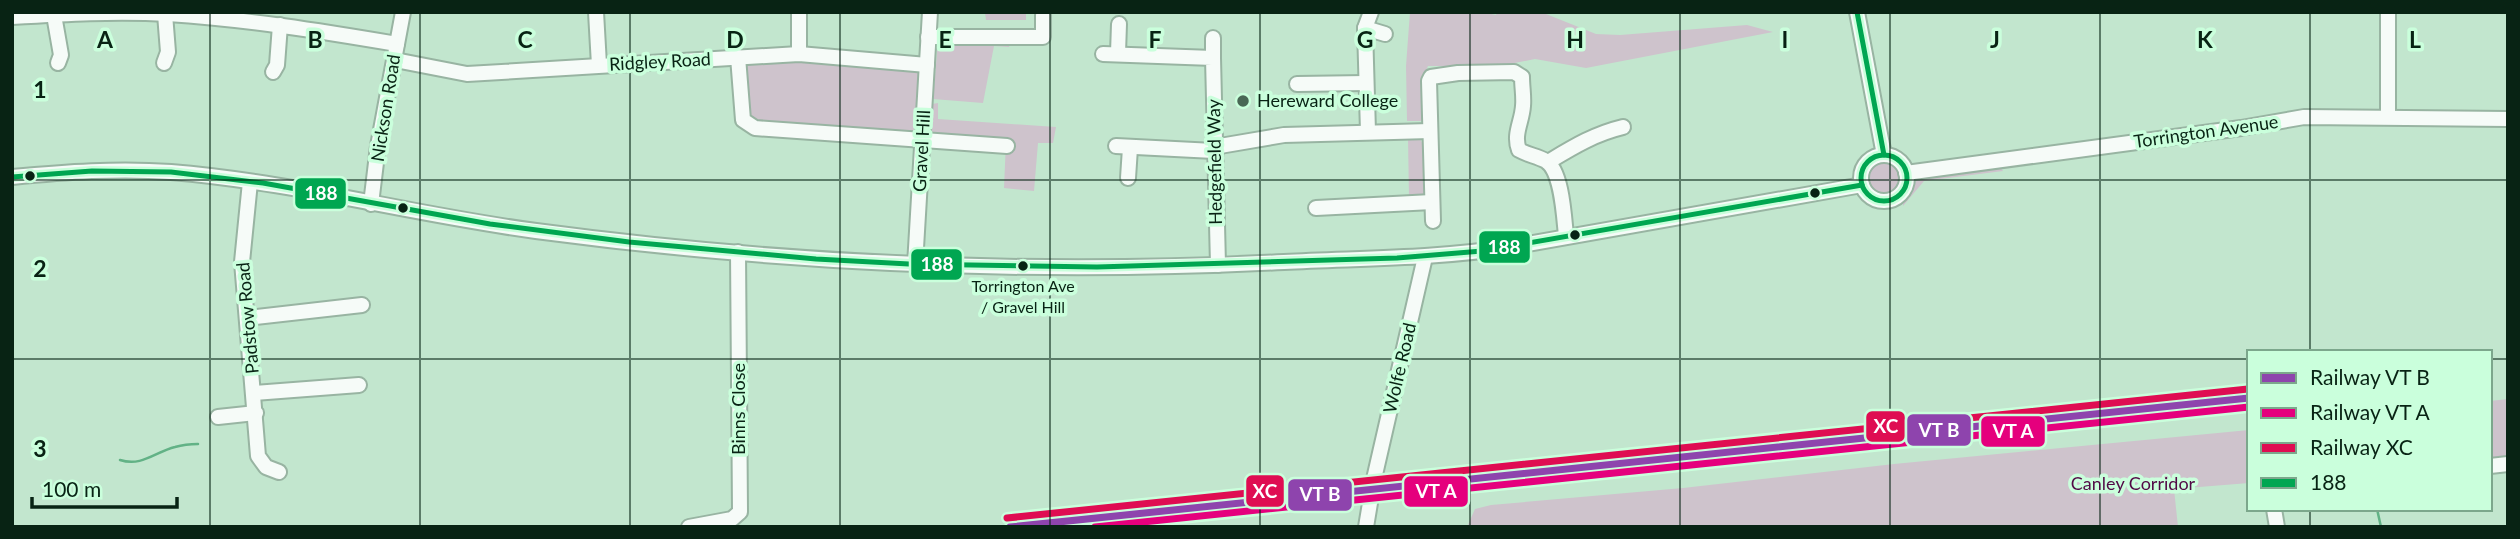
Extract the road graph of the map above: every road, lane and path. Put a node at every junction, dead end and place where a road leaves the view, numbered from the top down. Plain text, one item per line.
1 (403, 12) edge
2 (596, 12) edge
3 (799, 12) edge
4 (930, 12) edge
5 (1371, 12) edge
6 (1857, 12) edge
7 (2388, 12) edge
8 (142, 13) edge
9 (164, 14) edge
10 (54, 15) junction
11 (1043, 15) dead end
12 (12, 17) edge
13 (1119, 24) dead end
14 (280, 25) junction
15 (1365, 28) junction
16 (1385, 34) dead end
17 (928, 37) junction
18 (1213, 38) dead end
19 (397, 44) junction
20 (799, 54) junction
21 (738, 57) junction
22 (1213, 58) junction
23 (395, 60) junction
24 (58, 63) dead end
25 (164, 63) dead end
26 (599, 65) junction
27 (927, 65) junction
28 (274, 72) dead end
29 (1366, 83) junction
30 (1297, 84) dead end
31 (2388, 117) junction
32 (2508, 119) edge
33 (1623, 127) dead end
34 (1430, 131) junction
35 (1368, 132) junction
36 (923, 141) junction
37 (1007, 146) dead end
38 (1214, 149) junction
39 (1884, 155) junction
40 (1548, 162) junction
41 (1906, 173) junction
42 (12, 177) edge
43 (1128, 178) dead end
44 (250, 181) junction
45 (1862, 185) junction
46 (1432, 202) junction
47 (371, 204) junction
48 (1316, 208) dead end
49 (1433, 221) dead end
50 (1566, 236) junction
51 (738, 253) junction
52 (1425, 257) junction
53 (915, 264) junction
54 (1218, 265) junction
55 (362, 305) dead end
56 (247, 318) junction
57 (359, 386) dead end
58 (254, 393) junction
59 (256, 413) junction
60 (218, 418) dead end
61 (279, 472) dead end
62 (1374, 479) dead end
63 (1371, 497) dead end
64 (689, 527) edge
65 (1366, 527) edge

1 - 19 street, Nickson Road
2 - 26 street
3 - 20 street
4 - 17 street, Gravel Hill
5 - 15 street
6 - 39 street
7 - 31 street
8 - 9 street
8 - 10 street
9 - 14 street
9 - 25 street
10 - 12 street
10 - 24 street
11 - 17 street
13 - 22 street
14 - 19 street
14 - 28 street
15 - 16 street
15 - 29 street
17 - 27 street, Gravel Hill
18 - 22 street, Hedgefield Way
19 - 23 street, Nickson Road
20 - 21 street, Ridgley Road
20 - 27 street, Ridgley Road
21 - 26 street, Ridgley Road
21 - 36 street
22 - 38 street, Hedgefield Way
23 - 26 street, Ridgley Road
23 - 47 street, Nickson Road
27 - 36 street, Gravel Hill
29 - 30 street
29 - 35 street
31 - 32 street, Torrington Avenue
31 - 41 street, Torrington Avenue
33 - 40 street
34 - 35 street
34 - 40 street
34 - 46 street
35 - 38 street
36 - 37 street
36 - 53 street, Gravel Hill
38 - 43 street
38 - 54 street, Hedgefield Way
39 - 41 street
39 - 45 street
40 - 50 street
41 - 45 street
42 - 44 street
44 - 47 street
44 - 56 street, Padstow Road
45 - 50 street
46 - 48 street
46 - 49 street
47 - 51 street
50 - 52 street
51 - 53 street
51 - 64 street, Binns Close
52 - 54 street
52 - 62 street, Wolfe Road
53 - 54 street
55 - 56 street
56 - 58 street, Padstow Road
57 - 58 street
58 - 59 street, Padstow Road
59 - 60 street
59 - 61 street, Padstow Road
63 - 65 street

